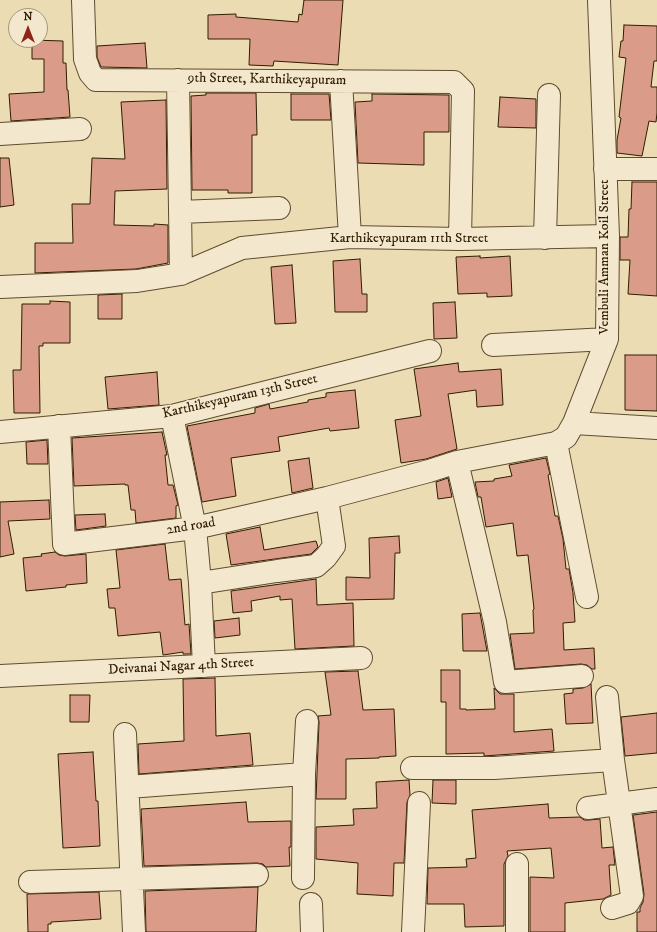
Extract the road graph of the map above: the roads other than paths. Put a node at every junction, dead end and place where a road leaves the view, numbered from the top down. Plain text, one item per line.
1 (84, 0) edge
2 (599, 0) edge
3 (178, 80) junction
4 (341, 81) junction
5 (549, 95) dead end
6 (80, 129) dead end
7 (0, 134) edge
8 (605, 169) junction
9 (657, 169) edge
10 (280, 208) dead end
11 (180, 212) junction
12 (608, 236) junction
13 (350, 237) junction
14 (545, 238) junction
15 (460, 239) junction
16 (181, 274) junction
17 (0, 287) edge
18 (607, 339) junction
19 (492, 345) dead end
20 (430, 351) dead end
21 (172, 416) junction
22 (574, 423) junction
23 (59, 426) junction
24 (657, 428) edge
25 (0, 432) edge
26 (556, 443) junction
27 (457, 462) junction
28 (327, 498) junction
29 (195, 528) junction
30 (200, 583) junction
31 (587, 597) dead end
32 (361, 658) dead end
33 (204, 666) junction
34 (0, 676) edge
35 (582, 676) dead end
36 (607, 697) dead end
37 (307, 722) dead end
38 (125, 734) dead end
39 (613, 760) junction
40 (412, 768) dead end
41 (304, 774) junction
42 (128, 787) junction
43 (657, 800) edge
44 (418, 803) dead end
45 (620, 804) junction
46 (588, 808) dead end
47 (517, 864) dead end
48 (257, 875) dead end
49 (303, 878) dead end
50 (132, 879) junction
51 (30, 882) dead end
52 (311, 904) dead end
53 (612, 908) dead end
54 (134, 932) edge
55 (312, 932) edge
56 (413, 932) edge
57 (517, 932) edge

1 - 3 street, 9th Street, Karthikeyapuram
2 - 8 street, Vembuli Amman Koil Street
3 - 4 street, 9th Street, Karthikeyapuram
3 - 11 street
4 - 13 street
4 - 15 street, 9th Street, Karthikeyapuram
5 - 14 street
6 - 7 street
8 - 9 street
8 - 12 street, Vembuli Amman Koil Street
10 - 11 street
11 - 16 street
12 - 14 street, Karthikeyapuram 11th Street
12 - 18 street, Vembuli Amman Koil Street
13 - 15 street, Karthikeyapuram 11th Street
13 - 16 street, Karthikeyapuram 11th Street
14 - 15 street, Karthikeyapuram 11th Street
16 - 17 street, Karthikeyapuram 11th Street
18 - 19 street
18 - 22 street, Vembuli Amman Koil Street
20 - 21 street, Karthikeyapuram 13th Street
21 - 23 street, Karthikeyapuram 13th Street
21 - 29 street
22 - 24 street
22 - 26 street, Vembuli Amman Koil Street
23 - 25 street, Karthikeyapuram 13th Street
23 - 29 street, 2nd road
26 - 27 street
26 - 31 street
27 - 28 street, 2nd road
27 - 35 street
28 - 29 street, 2nd road
28 - 30 street
29 - 30 street
30 - 33 street
32 - 33 street, Deivanai Nagar 4th Street
33 - 34 street, Deivanai Nagar 4th Street
36 - 39 street
37 - 41 street
38 - 42 street
39 - 40 street
39 - 45 street
41 - 42 street
41 - 49 street
42 - 50 street
43 - 45 street
44 - 56 street
45 - 46 street
45 - 53 street
47 - 57 street
48 - 50 street
50 - 51 street
50 - 54 street
52 - 55 street

